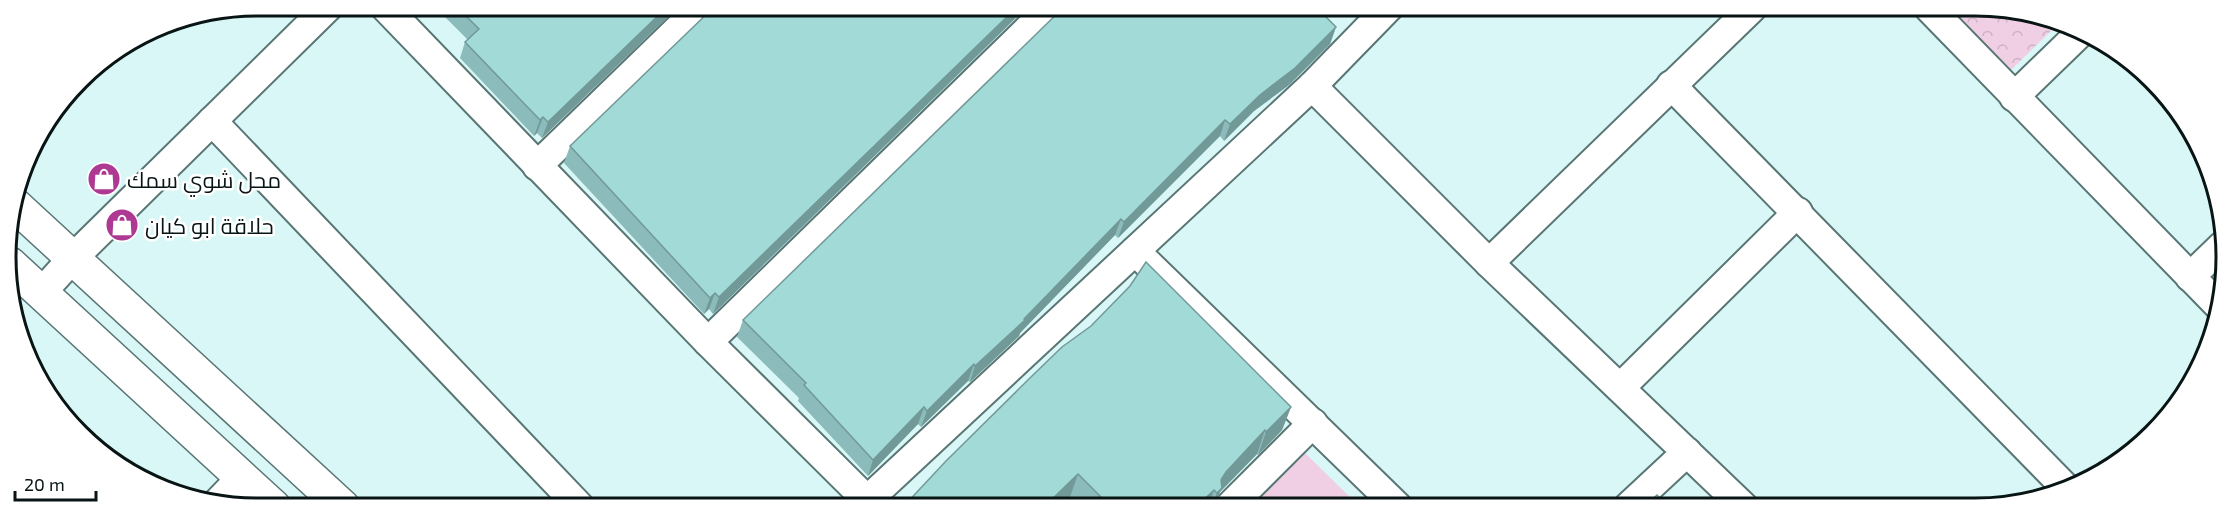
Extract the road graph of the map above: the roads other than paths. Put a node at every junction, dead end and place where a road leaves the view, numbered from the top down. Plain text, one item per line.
1 (319, 16) edge
2 (394, 16) edge
3 (691, 16) edge
4 (1042, 16) edge
5 (1369, 16) edge
6 (1744, 16) edge
7 (1937, 16) edge
8 (2075, 38) edge
9 (1671, 85) junction
10 (1312, 86) junction
11 (2014, 97) junction
12 (212, 121) junction
13 (537, 166) junction
14 (21, 211) edge
15 (1798, 212) junction
16 (1135, 251) junction
17 (2216, 252) edge
18 (72, 259) junction
19 (1489, 263) junction
20 (17, 270) edge
21 (2190, 277) junction
22 (41, 293) junction
23 (2213, 300) edge
24 (708, 342) junction
25 (1621, 387) junction
26 (1313, 423) junction
27 (1686, 452) junction
28 (242, 477) junction
29 (2061, 483) edge
30 (224, 496) edge
31 (264, 498) edge
32 (333, 498) edge
33 (571, 498) edge
34 (859, 498) edge
35 (869, 498) edge
36 (1238, 498) edge
37 (1389, 498) edge
38 (1637, 498) edge
39 (1734, 498) edge

1 - 12 street
2 - 13 street
3 - 13 street
4 - 24 street
5 - 10 street
6 - 9 street
7 - 11 street
8 - 11 street
9 - 15 street
9 - 19 street
10 - 16 street
10 - 19 street
11 - 21 street
12 - 18 street
12 - 33 street
13 - 24 street
14 - 18 street
15 - 25 street
15 - 29 street
16 - 26 street
16 - 35 street
17 - 21 street
18 - 22 street
18 - 32 street
19 - 25 street
20 - 22 street
21 - 23 street
22 - 28 street
24 - 34 street
25 - 27 street
26 - 36 street
26 - 37 street
27 - 38 street
27 - 39 street
28 - 30 street
28 - 31 street

